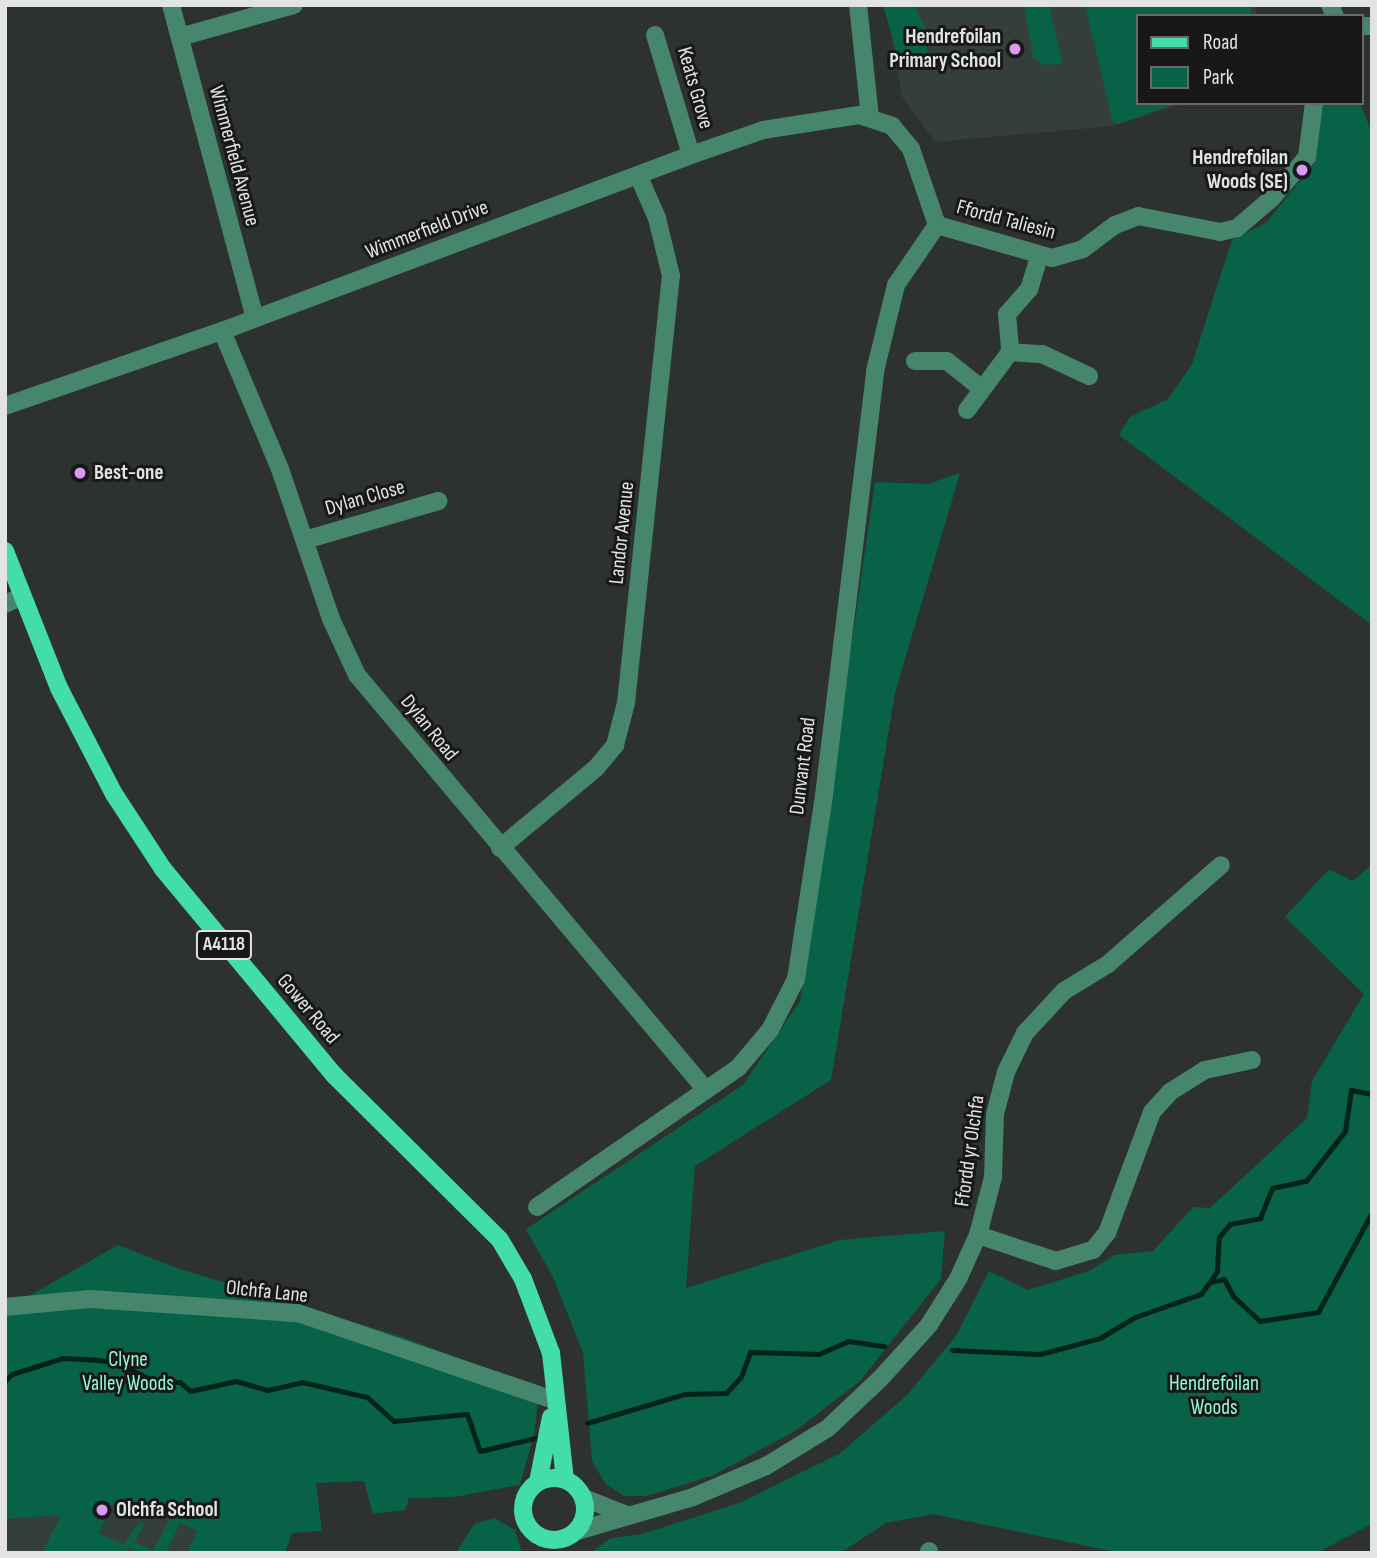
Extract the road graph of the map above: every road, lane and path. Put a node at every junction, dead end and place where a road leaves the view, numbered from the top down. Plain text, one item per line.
1 (171, 5) edge
2 (294, 5) edge
3 (858, 5) edge
4 (655, 35) dead end
5 (180, 37) junction
6 (1314, 105) edge
7 (870, 117) junction
8 (691, 155) junction
9 (638, 175) junction
10 (937, 225) junction
11 (1040, 257) junction
12 (255, 318) junction
13 (222, 331) junction
14 (1010, 352) junction
15 (915, 361) dead end
16 (1090, 376) dead end
17 (981, 388) junction
18 (5, 406) edge
19 (967, 410) dead end
20 (438, 500) dead end
21 (304, 540) junction
22 (5, 551) edge
23 (13, 601) edge
24 (500, 848) junction
25 (1220, 865) dead end
26 (1252, 1060) dead end
27 (706, 1090) junction
28 (537, 1207) dead end
29 (978, 1235) junction
30 (5, 1307) edge
31 (554, 1400) junction
32 (565, 1479) junction
33 (538, 1482) junction
34 (584, 1498) junction
35 (624, 1514) junction
36 (577, 1531) junction
37 (556, 1547) edge

1 - 5 street, Wimmerfield Avenue
2 - 5 street
3 - 7 street
4 - 8 street, Keats Grove
5 - 12 street, Wimmerfield Avenue
6 - 11 street, Ffordd Taliesin
7 - 8 street, Wimmerfield Drive
7 - 10 street, Ffordd Taliesin
8 - 9 street, Wimmerfield Drive
9 - 12 street, Wimmerfield Drive
9 - 24 street, Landor Avenue
10 - 11 street, Ffordd Taliesin
10 - 27 street, Dunvant Road
11 - 14 street
12 - 13 street, Wimmerfield Drive
13 - 18 street, Wimmerfield Drive
13 - 21 street, Dylan Road
14 - 16 street
14 - 17 street
15 - 17 street
17 - 19 street
20 - 21 street, Dylan Close
21 - 24 street, Dylan Road
22 - 23 main road, Gower Road / A4118
23 - 31 main road, Gower Road / A4118
24 - 27 street, Dylan Road
25 - 29 street, Ffordd yr Olchfa
26 - 29 street
27 - 28 street, Dunvant Road
29 - 35 street, Ffordd yr Olchfa
30 - 31 street, Olchfa Lane
31 - 32 main road, Gower Road / A4118
31 - 33 main road, Gower Road / A4118
32 - 33 main road
32 - 34 main road
33 - 37 main road
34 - 35 street
34 - 36 main road
35 - 36 street, Ffordd yr Olchfa
36 - 37 main road

